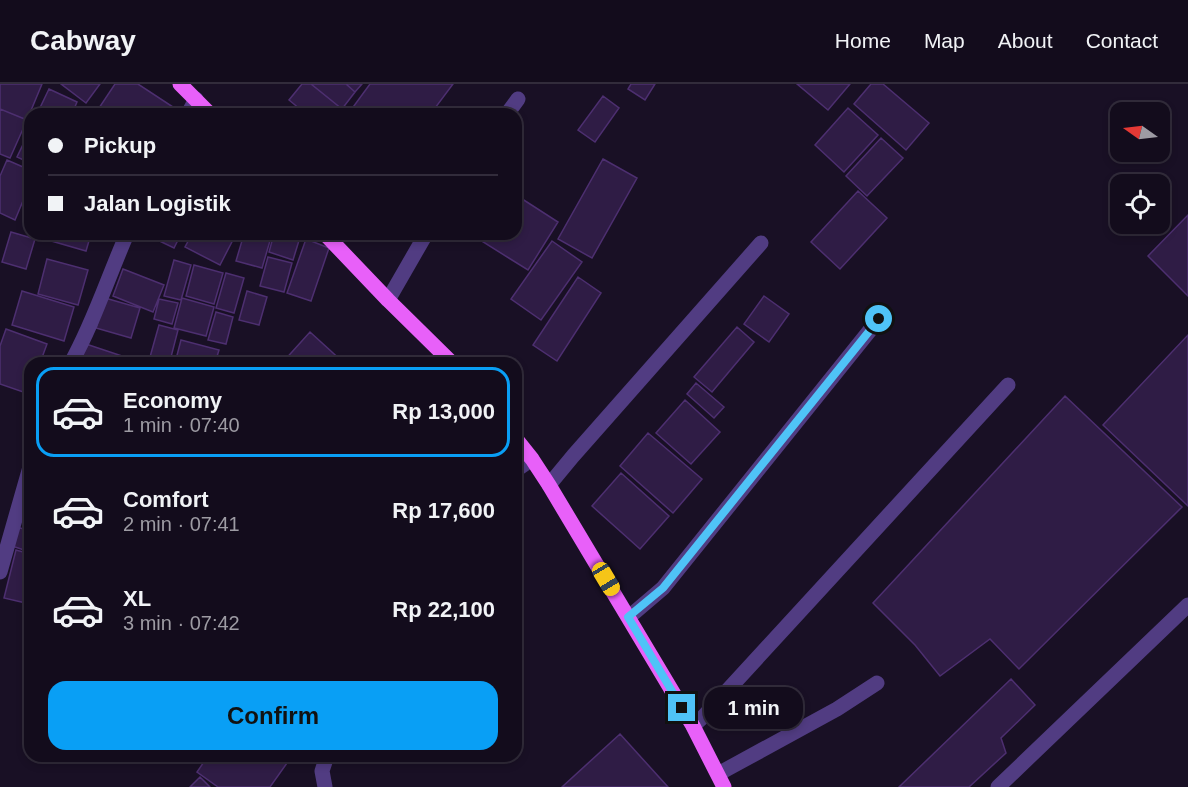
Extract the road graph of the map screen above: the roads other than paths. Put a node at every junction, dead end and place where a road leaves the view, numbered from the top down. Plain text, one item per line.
1 (180, 84) edge
2 (196, 99) junction
3 (518, 99) dead end
4 (191, 108) edge
5 (204, 108) edge
6 (511, 108) edge
7 (124, 240) edge
8 (331, 240) edge
9 (422, 240) edge
10 (760, 243) dead end
11 (387, 300) junction
12 (879, 319) dead end
13 (74, 357) edge
14 (446, 357) edge
15 (1008, 385) dead end
16 (522, 446) edge
17 (532, 459) junction
18 (522, 466) edge
19 (549, 485) junction
20 (24, 488) edge
21 (0, 572) edge
22 (1188, 605) edge
23 (628, 617) junction
24 (877, 682) dead end
25 (693, 726) junction
26 (325, 762) edge
27 (721, 781) edge
28 (325, 787) edge
29 (998, 787) edge

1 - 2 main road
2 - 4 street
2 - 5 main road
3 - 6 street
7 - 13 street
8 - 11 main road
9 - 11 street
10 - 19 street
11 - 14 main road
12 - 23 street
15 - 25 street
16 - 17 main road
17 - 18 street
17 - 19 main road
19 - 23 main road
20 - 21 street
22 - 29 street
23 - 25 main road
24 - 27 street
25 - 27 main road
26 - 28 street

